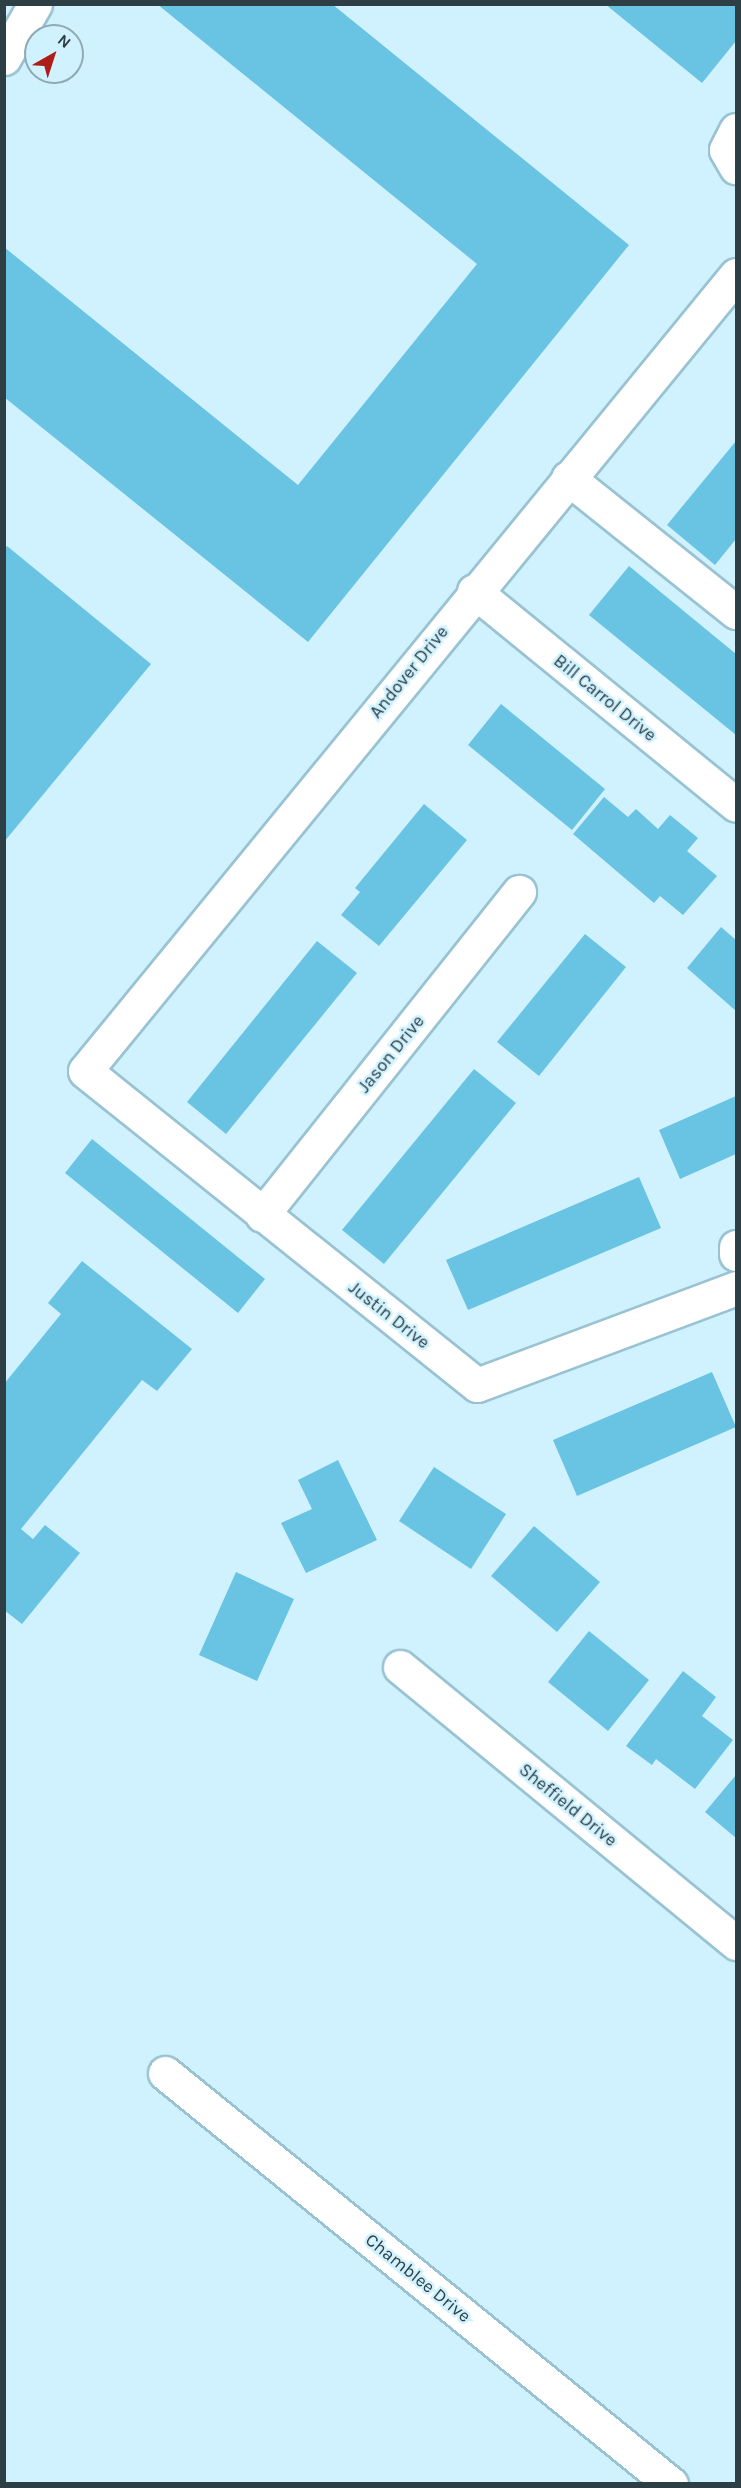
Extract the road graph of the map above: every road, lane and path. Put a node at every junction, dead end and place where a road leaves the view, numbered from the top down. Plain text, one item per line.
1 (35, 4) edge
2 (4, 58) edge
3 (736, 130) edge
4 (736, 167) edge
5 (736, 275) edge
6 (568, 478) junction
7 (474, 591) junction
8 (736, 612) edge
9 (736, 805) edge
10 (519, 892) dead end
11 (85, 1071) joint
12 (262, 1215) junction
13 (736, 1247) edge
14 (736, 1254) edge
15 (736, 1288) edge
16 (400, 1667) dead end
17 (736, 1943) edge
18 (165, 2073) dead end
19 (671, 2484) edge

1 - 2 street
3 - 4 street
5 - 6 street, Andover Drive
6 - 7 street, Andover Drive
6 - 8 street
7 - 9 street, Bill Carrol Drive
7 - 11 street, Andover Drive
10 - 12 street, Jason Drive
11 - 12 street, Justin Drive
12 - 15 street, Justin Drive
13 - 14 street
16 - 17 street, Sheffield Drive
18 - 19 street, Chamblee Drive

